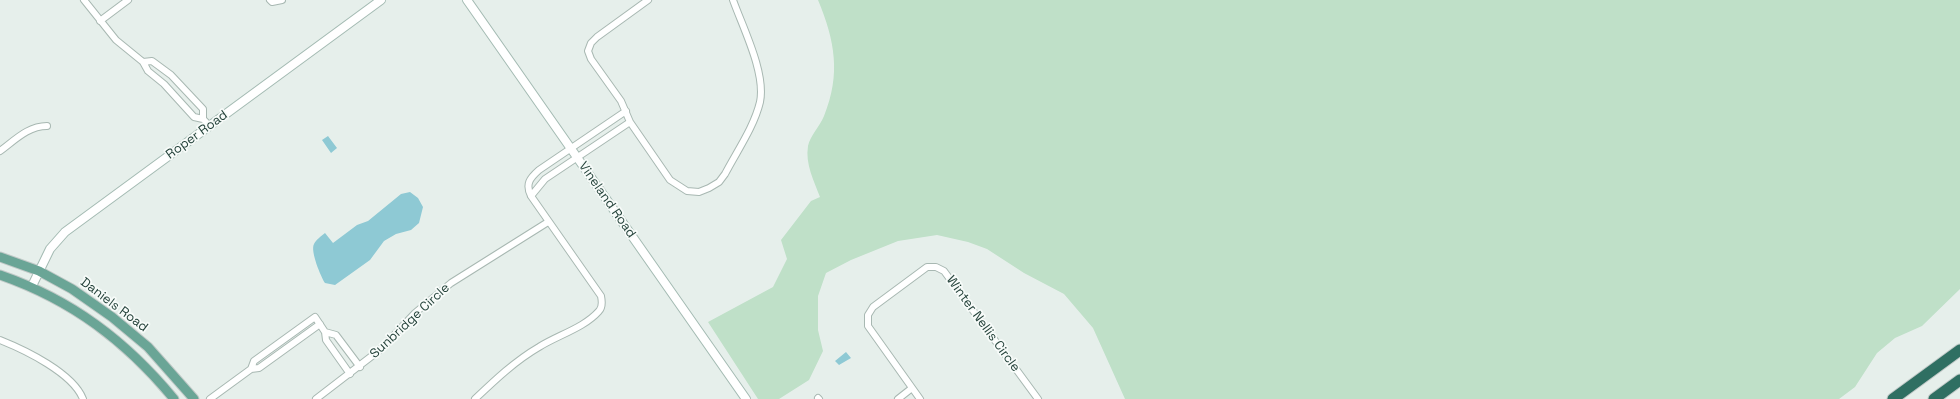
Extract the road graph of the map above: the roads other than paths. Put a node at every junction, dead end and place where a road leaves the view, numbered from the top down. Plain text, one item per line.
1 (84, 0) edge
2 (128, 0) edge
3 (270, 0) edge
4 (282, 0) edge
5 (381, 0) edge
6 (467, 0) edge
7 (648, 0) edge
8 (733, 0) edge
9 (100, 21) junction
10 (143, 62) junction
11 (172, 75) junction
12 (164, 84) junction
13 (626, 111) junction
14 (203, 119) junction
15 (630, 122) junction
16 (47, 126) dead end
17 (209, 126) junction
18 (571, 148) junction
19 (0, 151) edge
20 (578, 158) junction
21 (539, 170) junction
22 (544, 179) junction
23 (531, 196) junction
24 (548, 222) junction
25 (0, 257) edge
26 (39, 271) junction
27 (0, 275) edge
28 (32, 286) junction
29 (320, 324) junction
30 (326, 332) junction
31 (0, 340) edge
32 (1960, 350) edge
33 (360, 367) junction
34 (250, 369) junction
35 (350, 374) junction
36 (1960, 380) edge
37 (912, 388) junction
38 (83, 399) edge
39 (174, 399) edge
40 (194, 399) edge
41 (210, 399) edge
42 (316, 399) edge
43 (475, 399) edge
44 (746, 399) edge
45 (898, 399) edge
46 (920, 399) edge
47 (1038, 399) edge
48 (1893, 399) edge
49 (1934, 399) edge

1 - 9 street
2 - 9 street
3 - 4 street
5 - 17 main road, Roper Road
6 - 18 main road, Vineland Road
7 - 13 street
8 - 15 street
9 - 10 street
10 - 11 street
10 - 12 street
11 - 12 street
11 - 14 street
12 - 14 street
13 - 15 street
13 - 18 street
14 - 17 street
15 - 20 street
16 - 19 street
17 - 26 main road, Roper Road
18 - 20 main road, Vineland Road
18 - 21 street
20 - 22 street
20 - 44 main road, Vineland Road
21 - 22 street
21 - 23 street
22 - 23 street
23 - 24 street
24 - 33 street, Sunbridge Circle
24 - 43 street
25 - 26 main road, Daniels Road
26 - 28 main road, Roper Road
26 - 40 main road, Daniels Road
27 - 28 main road, Daniels Road
28 - 39 main road, Daniels Road
29 - 30 street
29 - 34 street
29 - 34 street
30 - 33 street
30 - 35 street
31 - 38 street
32 - 48 highway
33 - 35 street, Sunbridge Circle
34 - 41 street
35 - 42 street, Sunbridge Circle
36 - 49 highway
37 - 45 street
37 - 46 street, Winter Nellis Circle
37 - 47 street, Winter Nellis Circle

